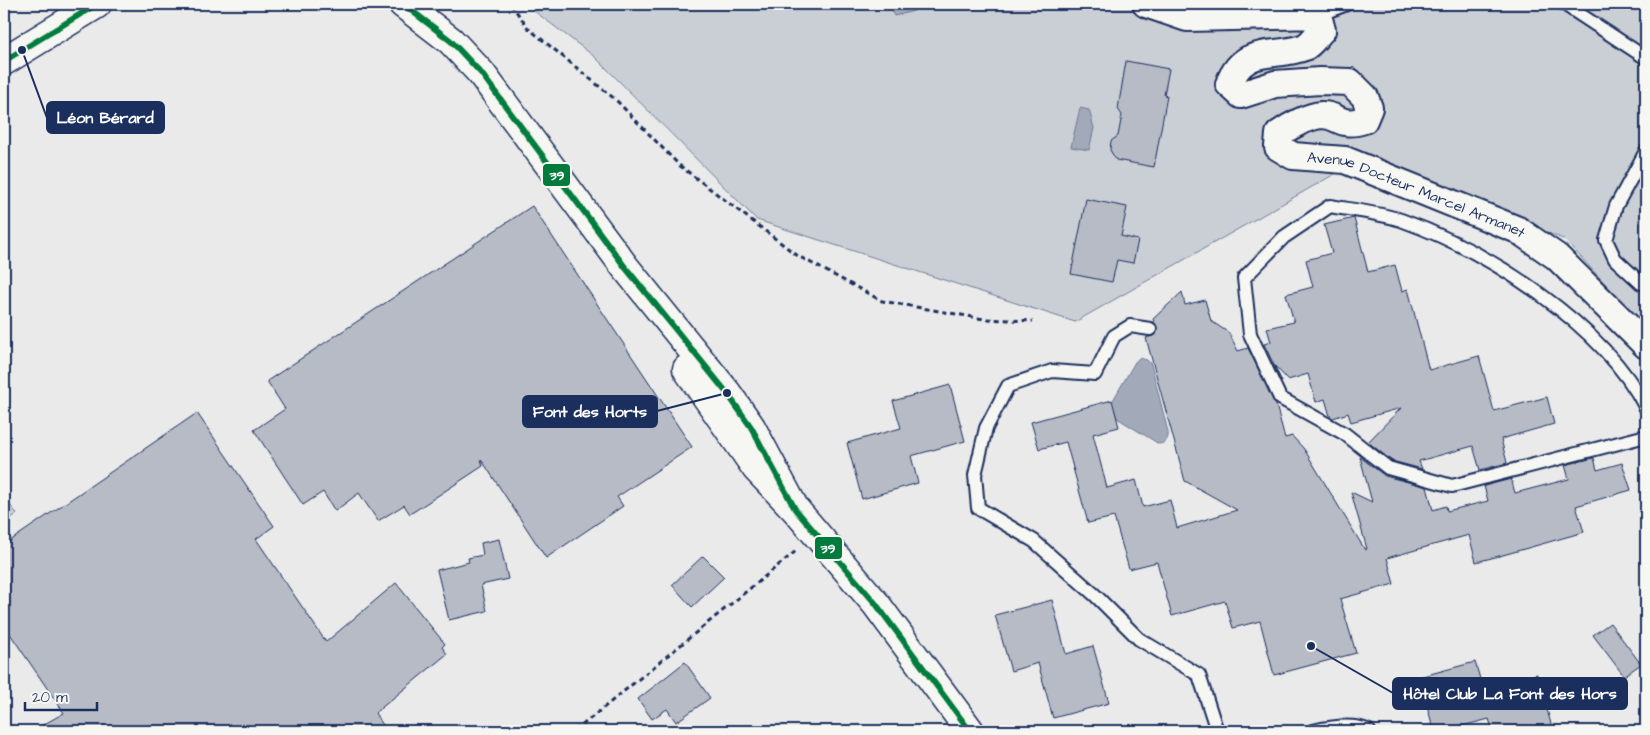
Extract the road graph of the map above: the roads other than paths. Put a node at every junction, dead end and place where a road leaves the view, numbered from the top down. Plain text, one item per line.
1 (98, 4) edge
2 (403, 4) edge
3 (1146, 4) edge
4 (1347, 4) edge
5 (1564, 4) edge
6 (1318, 15) junction
7 (1646, 58) edge
8 (4, 61) edge
9 (1646, 151) edge
10 (1646, 283) edge
11 (1150, 329) dead end
12 (1646, 346) edge
13 (1646, 408) edge
14 (1646, 436) edge
15 (970, 731) edge
16 (1217, 731) edge
17 (1313, 731) edge
18 (1369, 731) edge

1 - 8 main road
2 - 15 main road
3 - 6 street
4 - 6 lane
5 - 7 lane
6 - 12 street, Avenue Docteur Marcel Armanet
9 - 10 lane
11 - 16 lane
13 - 14 lane
17 - 18 lane

